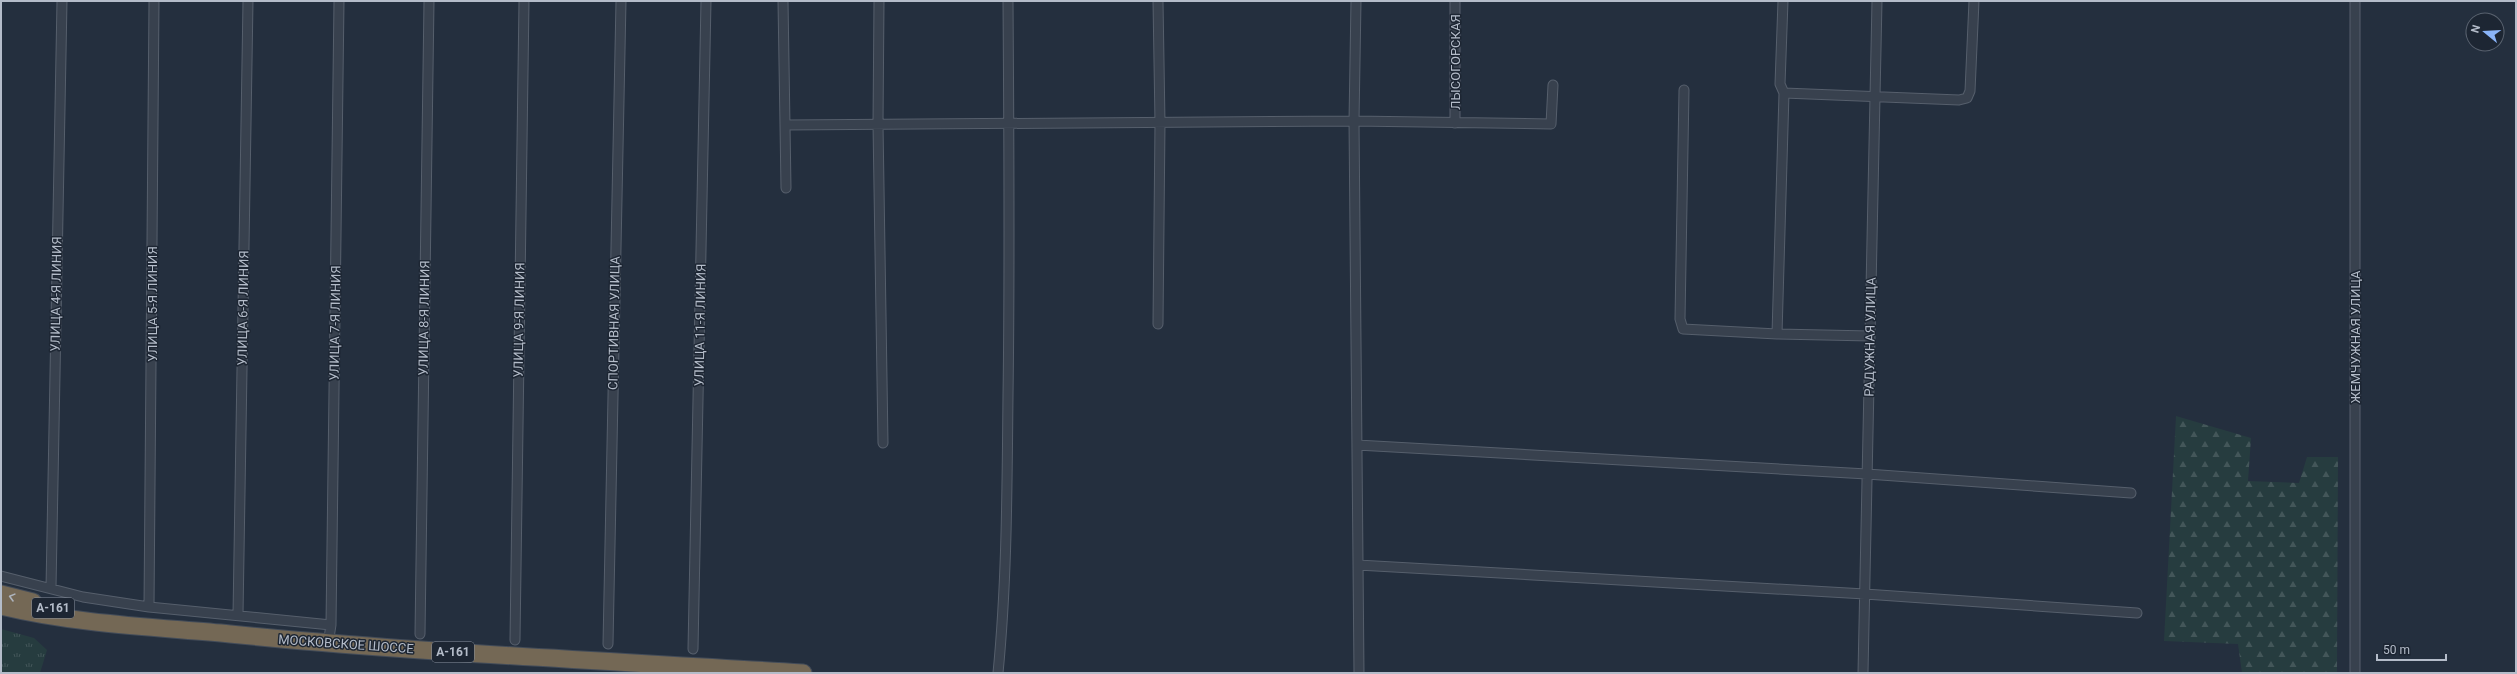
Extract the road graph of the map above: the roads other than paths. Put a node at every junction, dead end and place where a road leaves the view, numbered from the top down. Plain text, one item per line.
1 (62, 1) edge
2 (154, 1) edge
3 (248, 1) edge
4 (339, 1) edge
5 (429, 1) edge
6 (524, 1) edge
7 (621, 1) edge
8 (706, 1) edge
9 (783, 1) edge
10 (879, 1) edge
11 (1008, 1) edge
12 (1158, 1) edge
13 (1356, 1) edge
14 (1455, 1) edge
15 (1783, 1) edge
16 (1878, 1) edge
17 (1974, 1) edge
18 (2355, 1) edge
19 (1553, 85) dead end
20 (1684, 90) dead end
21 (1784, 93) junction
22 (1874, 98) junction
23 (1354, 121) junction
24 (1160, 123) junction
25 (1455, 123) junction
26 (878, 124) junction
27 (785, 125) junction
28 (1009, 125) junction
29 (786, 188) dead end
30 (1158, 324) dead end
31 (1777, 334) junction
32 (1870, 336) junction
33 (883, 444) dead end
34 (1357, 445) junction
35 (1867, 474) junction
36 (2131, 493) dead end
37 (1358, 565) junction
38 (1, 576) edge
39 (51, 588) junction
40 (1, 594) edge
41 (1865, 594) junction
42 (1, 606) edge
43 (149, 607) junction
44 (2137, 613) dead end
45 (238, 615) junction
46 (104, 622) junction
47 (331, 624) junction
48 (420, 634) dead end
49 (515, 640) dead end
50 (328, 644) junction
51 (608, 644) dead end
52 (693, 649) dead end
53 (803, 673) edge
54 (998, 673) edge
55 (1359, 673) edge
56 (1863, 673) edge
57 (2355, 673) edge

1 - 39 street, УЛИЦА 4-Я ЛИНИЯ
2 - 43 street, УЛИЦА 5-Я ЛИНИЯ
3 - 45 street, УЛИЦА 6-Я ЛИНИЯ
4 - 47 street, УЛИЦА 7-Я ЛИНИЯ
5 - 48 street, УЛИЦА 8-Я ЛИНИЯ
6 - 49 street, УЛИЦА 9-Я ЛИНИЯ
7 - 51 street, СПОРТИВНАЯ УЛИЦА
8 - 52 street, УЛИЦА 11-Я ЛИНИЯ
9 - 27 street
10 - 26 street
11 - 28 street
12 - 24 street
13 - 23 street
14 - 25 street, ЛЫСОГОРСКАЯ
15 - 21 street
16 - 22 street, РАДУЖНАЯ УЛИЦА
17 - 22 street
18 - 57 street, ЖЕМЧУЖНАЯ УЛИЦА
19 - 25 street
20 - 31 street
21 - 22 street
21 - 31 street
22 - 32 street, РАДУЖНАЯ УЛИЦА
23 - 24 street
23 - 25 street
23 - 34 street
24 - 28 street
24 - 30 street
26 - 27 street
26 - 28 street
26 - 33 street
27 - 29 street
28 - 54 street
31 - 32 street
32 - 35 street, РАДУЖНАЯ УЛИЦА
34 - 35 street
34 - 37 street
35 - 36 street
35 - 41 street, РАДУЖНАЯ УЛИЦА
37 - 41 street
37 - 55 street
38 - 39 street
39 - 43 street
46 -> 40 highway, А-161
41 - 44 street
41 - 56 street, РАДУЖНАЯ УЛИЦА
42 - 46 highway, А-161
43 - 45 street
45 - 47 street
46 - 50 highway, МОСКОВСКОЕ ШОССЕ / А-161
47 - 50 street, УЛИЦА 7-Я ЛИНИЯ
50 - 53 highway, МОСКОВСКОЕ ШОССЕ / А-161

